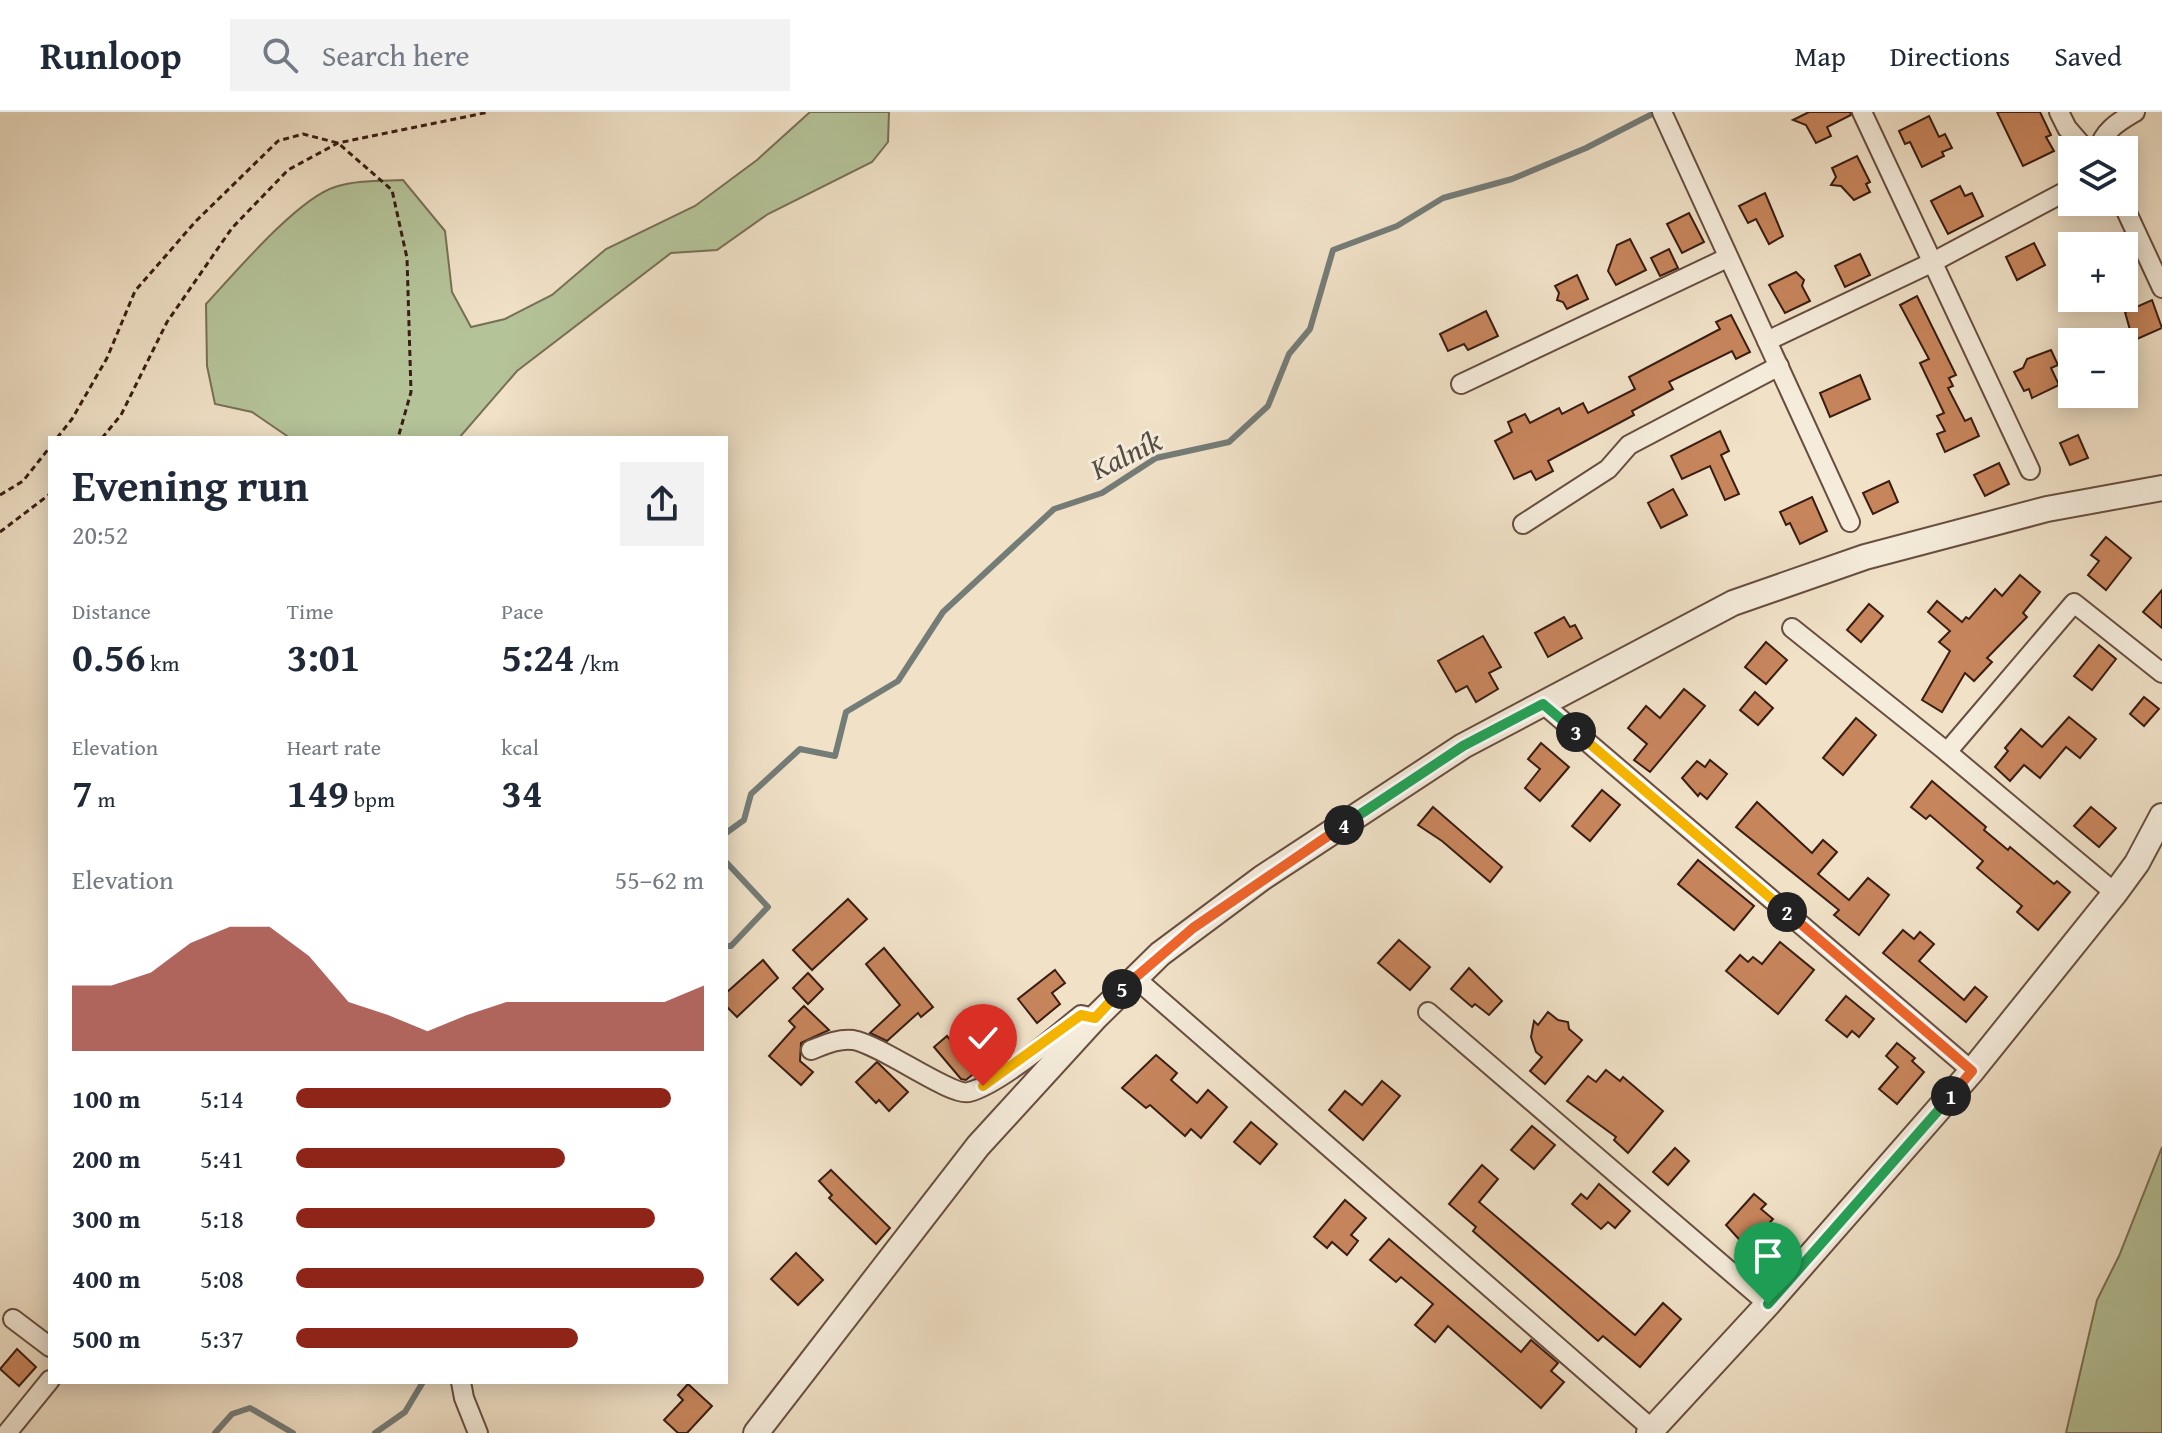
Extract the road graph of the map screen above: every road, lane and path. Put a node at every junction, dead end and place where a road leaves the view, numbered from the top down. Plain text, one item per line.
1 (489, 112) edge
2 (1862, 112) edge
3 (2059, 112) edge
4 (2135, 112) edge
5 (1664, 116) edge
6 (2074, 136) edge
7 (2105, 136) edge
8 (338, 143) junction
9 (2058, 195) edge
10 (2129, 216) edge
11 (1727, 258) junction
12 (1933, 262) junction
13 (2162, 288) edge
14 (1767, 341) junction
15 (1779, 366) junction
16 (1461, 384) dead end
17 (59, 436) edge
18 (104, 436) edge
19 (399, 436) edge
20 (48, 450) edge
21 (2030, 470) dead end
22 (2162, 488) edge
23 (0, 495) edge
24 (48, 496) edge
25 (1850, 522) dead end
26 (1523, 524) dead end
27 (0, 532) edge
28 (1792, 628) dead end
29 (2162, 673) edge
30 (1543, 704) junction
31 (1947, 752) junction
32 (2162, 816) edge
33 (2115, 893) junction
34 (1134, 977) junction
35 (1428, 1012) dead end
36 (1095, 1018) junction
37 (811, 1050) dead end
38 (1972, 1071) junction
39 (1768, 1304) junction
40 (13, 1319) dead end
41 (48, 1345) edge
42 (48, 1382) edge
43 (461, 1384) edge
44 (1651, 1431) edge
45 (7, 1433) edge
46 (478, 1433) edge
47 (756, 1433) edge

1 - 8 path
2 - 12 street
3 - 6 street
4 - 7 street
5 - 11 street
8 - 17 path
8 - 18 path
8 - 19 path
9 - 12 street
10 - 13 street
11 - 14 street
11 - 16 street
12 - 14 street
12 - 21 street
14 - 15 street
15 - 25 street
15 - 26 street
20 - 23 path
22 - 30 street
24 - 27 path
28 - 31 street
29 - 31 street
30 - 34 street
30 - 38 street
31 - 33 street
32 - 33 street
33 - 38 street
34 - 36 street
34 - 44 street
35 - 39 street
36 - 37 street
36 - 47 street
38 - 39 street
39 - 44 street
40 - 41 street
42 - 45 street
43 - 46 street

